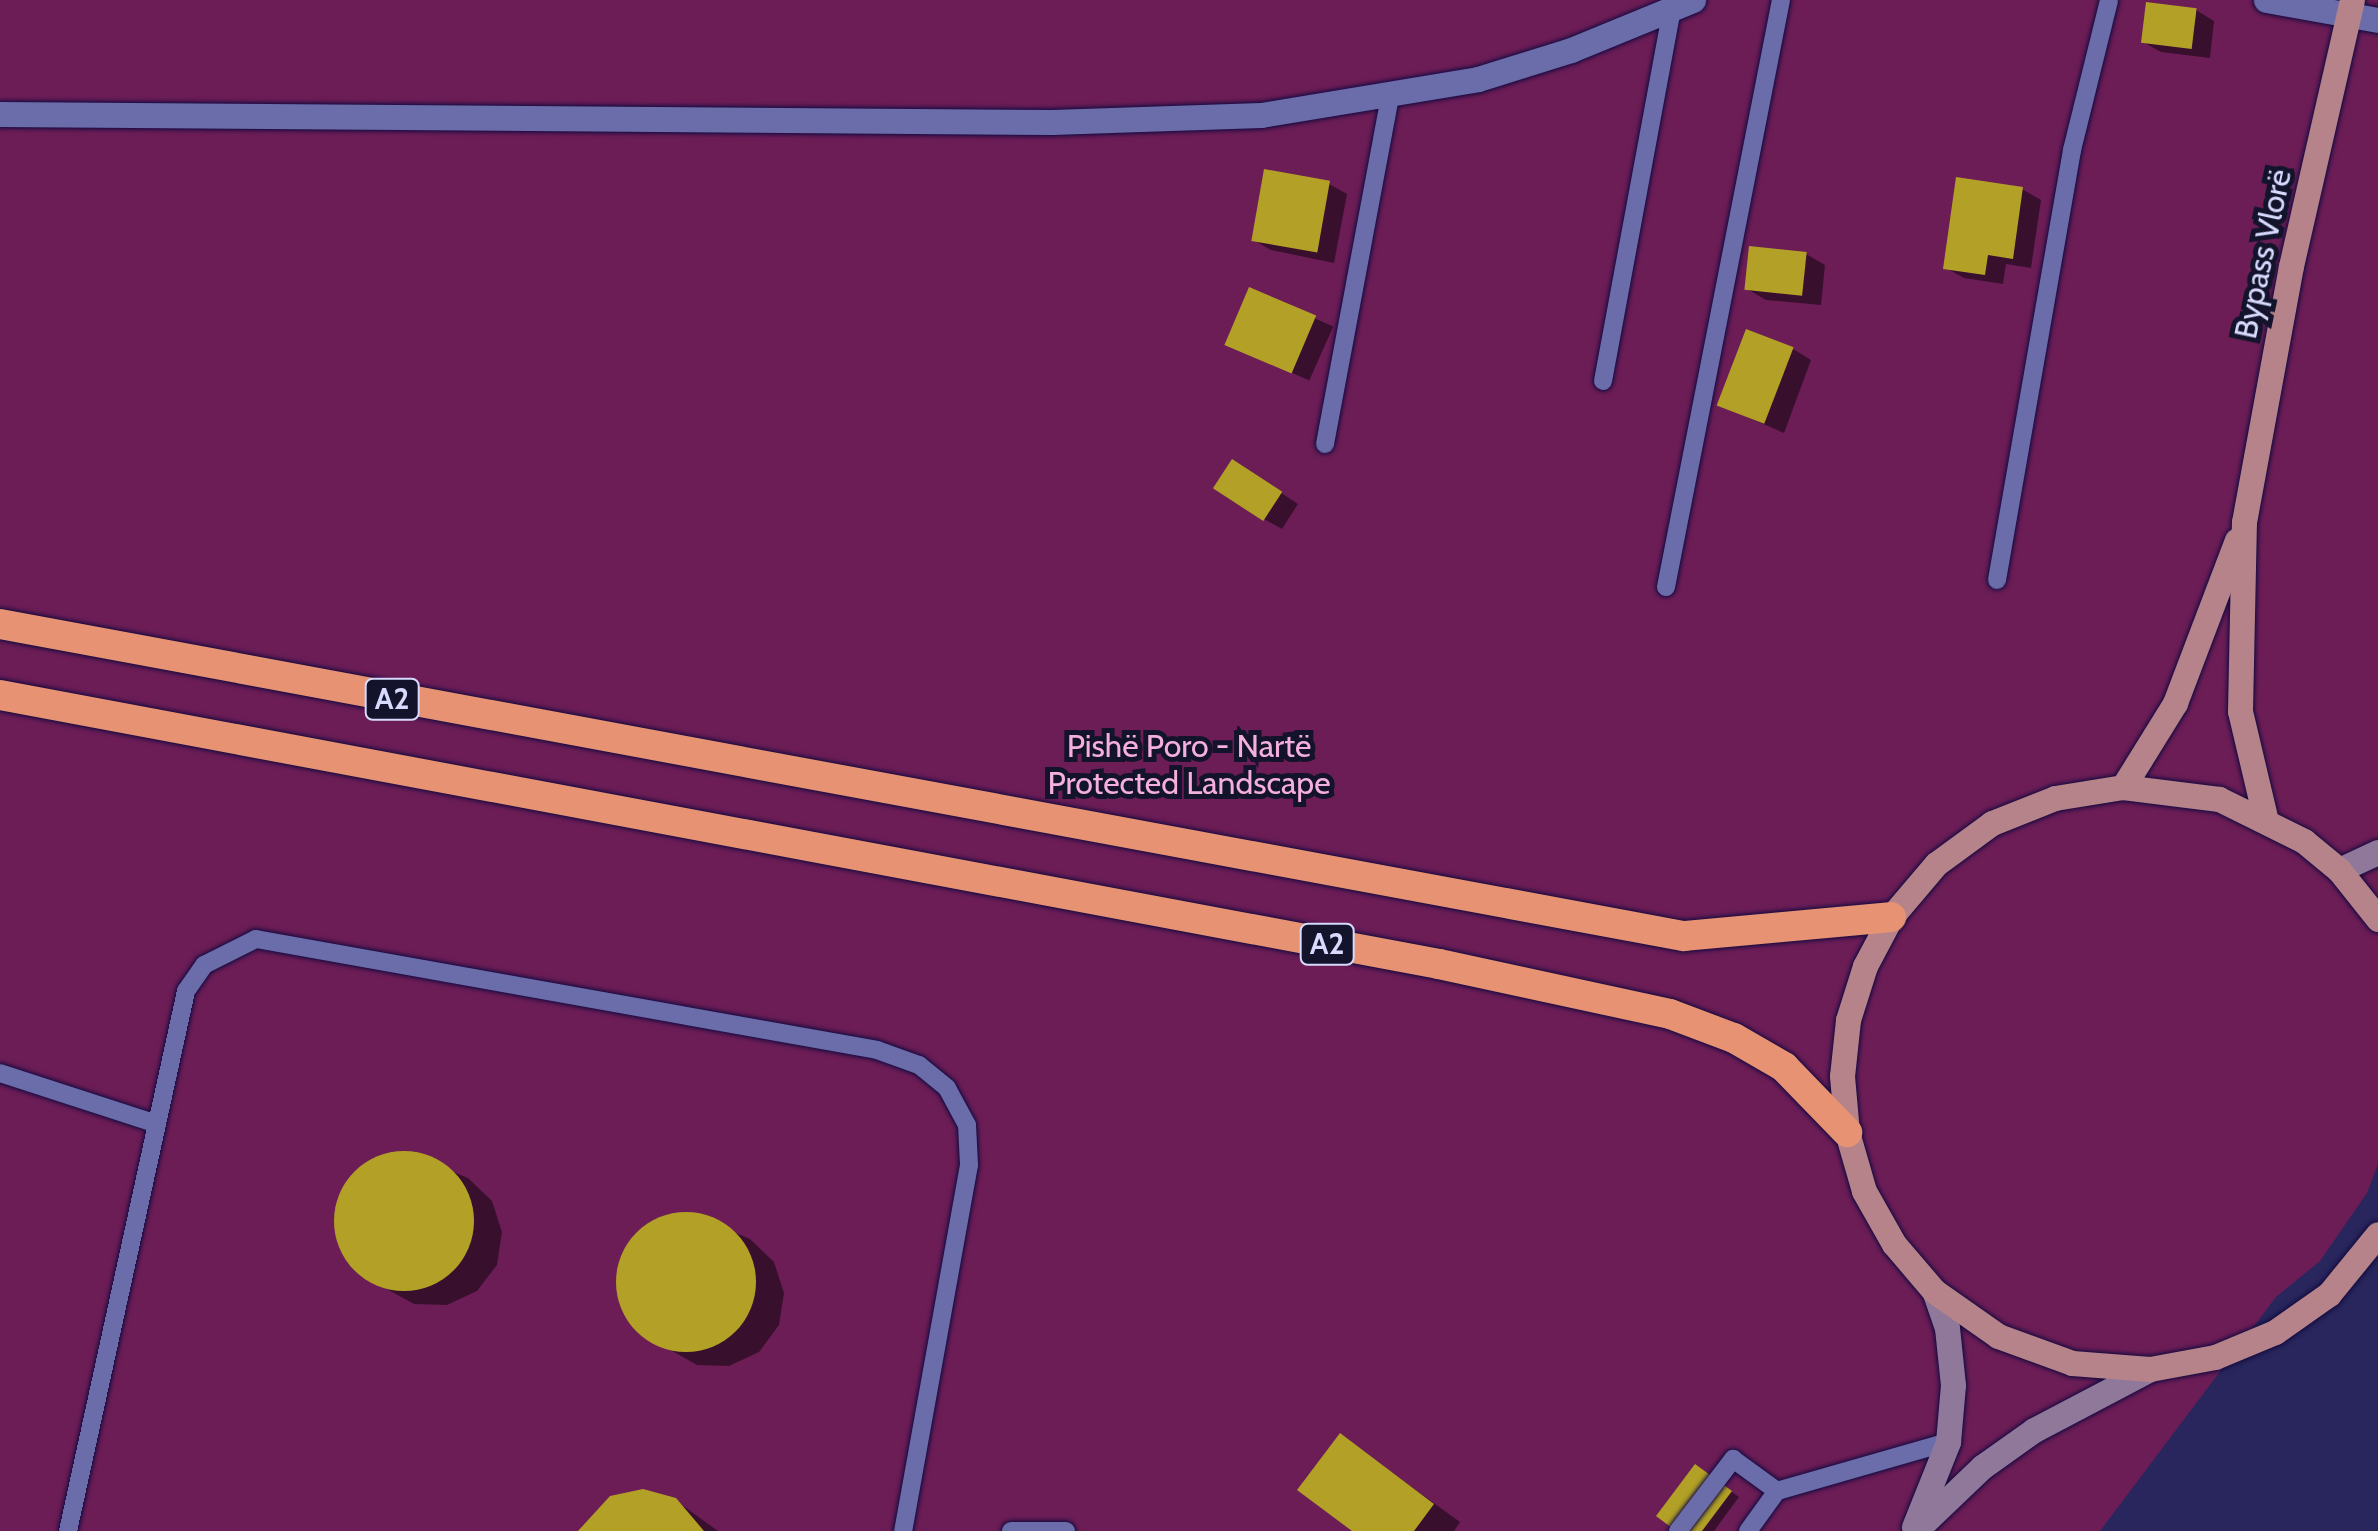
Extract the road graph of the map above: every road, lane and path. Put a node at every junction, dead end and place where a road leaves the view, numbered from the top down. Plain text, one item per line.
1 (1781, 0) edge
2 (2108, 0) edge
3 (2266, 0) edge
4 (1682, 4) edge
5 (2350, 7) edge
6 (2378, 20) edge
7 (1391, 93) junction
8 (0, 114) edge
9 (1604, 382) dead end
10 (1326, 444) dead end
11 (2244, 522) junction
12 (1997, 580) dead end
13 (1666, 587) dead end
14 (0, 624) edge
15 (0, 694) edge
16 (2123, 786) junction
17 (2265, 817) junction
18 (2378, 852) edge
19 (2339, 870) junction
20 (1891, 916) junction
21 (2378, 919) edge
22 (0, 1073) edge
23 (158, 1124) junction
24 (1847, 1132) junction
25 (2376, 1240) edge
26 (1934, 1291) junction
27 (2150, 1368) junction
28 (1948, 1442) junction
29 (1777, 1491) junction
30 (68, 1531) edge
31 (902, 1531) edge
32 (1010, 1531) edge
33 (1066, 1531) edge
34 (1678, 1531) edge
35 (1748, 1531) edge
36 (1914, 1531) edge

1 - 13 lane
2 - 12 lane
3 - 5 street
4 - 7 street
4 - 9 lane
5 - 6 street
5 - 11 main road, Bypass Vlorë
7 - 8 street
7 - 10 lane
11 - 16 main road
11 - 17 main road
14 - 20 highway, A2
15 - 24 highway, A2
16 - 17 main road
16 - 20 main road
17 - 19 main road
18 - 19 main road
19 - 21 main road
20 - 24 main road
22 - 23 lane
23 - 30 lane
23 - 31 lane
24 - 26 main road
25 - 27 main road
26 - 27 main road
26 - 28 main road
27 - 36 main road
28 - 29 lane
28 - 36 main road
29 - 34 lane
29 - 35 lane
32 - 33 lane

